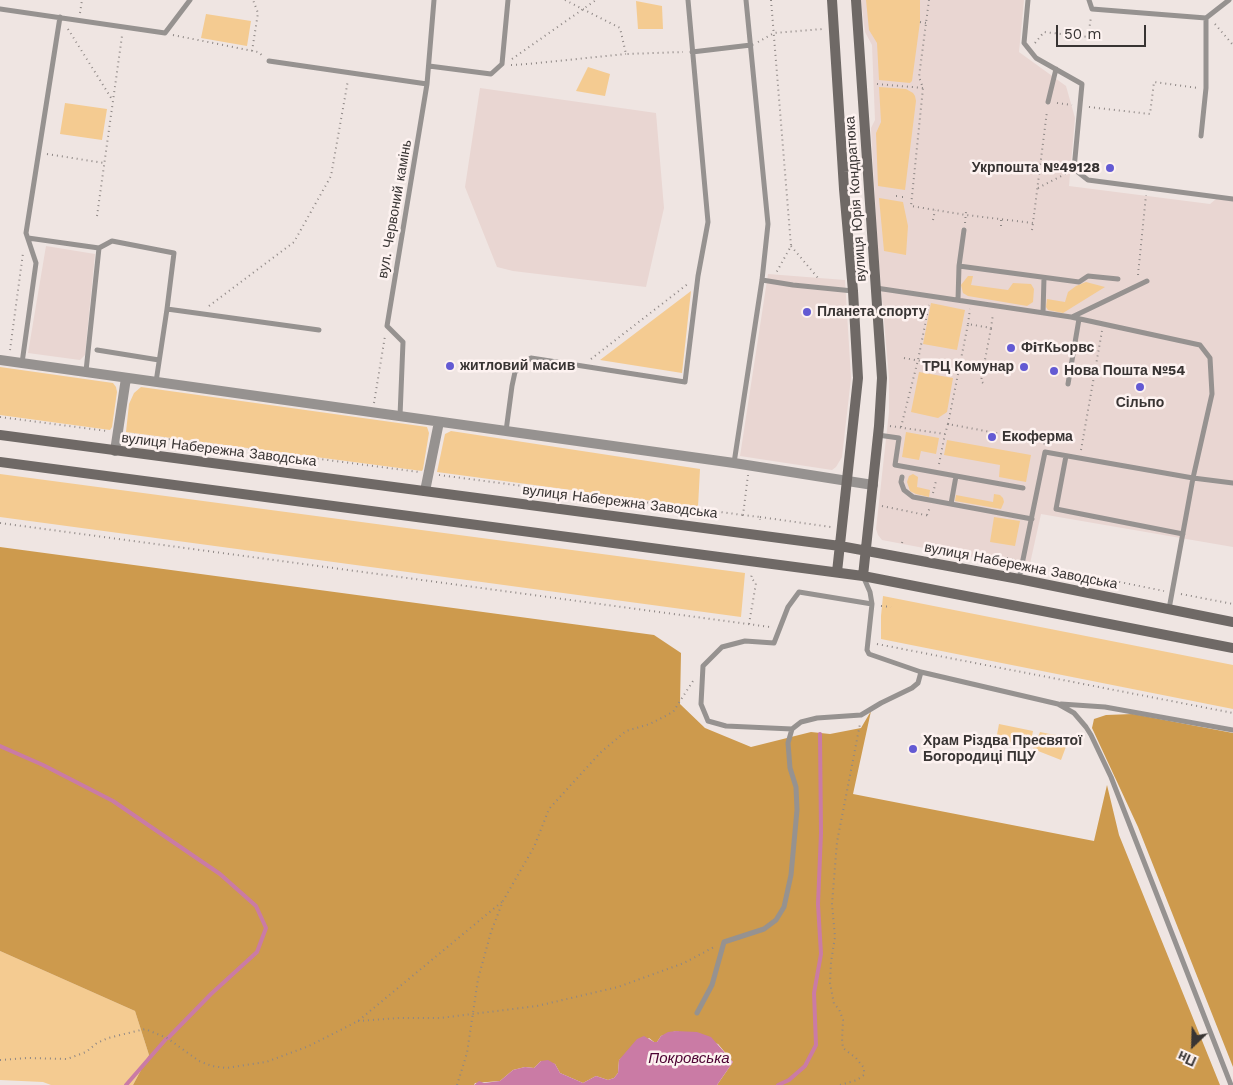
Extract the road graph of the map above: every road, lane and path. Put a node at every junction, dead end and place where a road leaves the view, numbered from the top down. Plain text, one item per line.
1 (82, 0) edge
2 (190, 0) edge
3 (253, 0) edge
4 (434, 0) edge
5 (508, 0) edge
6 (565, 0) edge
7 (596, 0) edge
8 (688, 0) edge
9 (746, 0) edge
10 (771, 0) edge
11 (832, 0) edge
12 (856, 0) edge
13 (929, 0) edge
14 (1028, 0) edge
15 (1089, 0) edge
16 (1229, 0) edge
17 (0, 9) edge
18 (582, 9) junction
19 (1092, 9) junction
20 (60, 17) junction
21 (1206, 18) junction
22 (79, 20) junction
23 (920, 22) dead end
24 (926, 23) junction
25 (124, 26) junction
26 (823, 28) dead end
27 (165, 33) junction
28 (774, 33) junction
29 (751, 45) junction
30 (1233, 45) edge
31 (1029, 50) junction
32 (252, 51) junction
33 (692, 52) junction
34 (626, 54) junction
35 (269, 61) joint
36 (503, 65) junction
37 (429, 66) junction
38 (1056, 69) junction
39 (350, 72) junction
40 (427, 84) junction
41 (877, 84) dead end
42 (923, 88) junction
43 (1206, 88) junction
44 (113, 101) junction
45 (1048, 102) junction
46 (1080, 106) junction
47 (1201, 136) dead end
48 (39, 152) junction
49 (104, 163) junction
50 (867, 166) junction
51 (843, 167) junction
52 (1074, 170) junction
53 (1038, 188) junction
54 (1147, 188) junction
55 (1233, 199) edge
56 (935, 210) junction
57 (97, 216) dead end
58 (1002, 219) junction
59 (933, 220) dead end
60 (1033, 223) junction
61 (1001, 226) dead end
62 (964, 230) dead end
63 (1032, 230) dead end
64 (28, 238) junction
65 (791, 246) junction
66 (99, 248) junction
67 (23, 253) dead end
68 (959, 266) junction
69 (698, 276) junction
70 (1044, 278) junction
71 (1118, 279) dead end
72 (1138, 279) dead end
73 (762, 280) junction
74 (772, 281) junction
75 (1147, 281) dead end
76 (876, 288) junction
77 (827, 289) junction
78 (853, 291) junction
79 (930, 295) junction
80 (958, 300) junction
81 (972, 302) junction
82 (995, 305) junction
83 (168, 309) junction
84 (1043, 312) junction
85 (199, 314) junction
86 (1072, 317) junction
87 (1078, 319) junction
88 (968, 324) junction
89 (1103, 324) junction
90 (387, 326) junction
91 (991, 328) junction
92 (319, 330) dead end
93 (10, 350) dead end
94 (97, 350) dead end
95 (904, 358) dead end
96 (0, 360) edge
97 (160, 360) junction
98 (918, 360) junction
99 (22, 363) junction
100 (582, 366) junction
101 (959, 368) junction
102 (86, 371) junction
103 (983, 372) junction
104 (987, 373) dead end
105 (126, 378) junction
106 (156, 382) junction
107 (983, 383) dead end
108 (1068, 384) dead end
109 (373, 412) junction
110 (400, 416) junction
111 (0, 417) edge
112 (439, 422) junction
113 (948, 424) junction
114 (888, 427) dead end
115 (901, 427) junction
116 (506, 431) junction
117 (118, 433) junction
118 (0, 435) edge
119 (878, 435) junction
120 (115, 451) junction
121 (1045, 452) junction
122 (1066, 456) junction
123 (1080, 458) junction
124 (0, 462) edge
125 (734, 463) junction
126 (749, 466) junction
127 (429, 474) junction
128 (956, 476) junction
129 (902, 477) dead end
130 (1193, 478) junction
131 (847, 481) junction
132 (1233, 483) edge
133 (873, 486) junction
134 (1023, 488) dead end
135 (425, 491) junction
136 (951, 504) junction
137 (882, 506) dead end
138 (743, 515) junction
139 (930, 516) dead end
140 (1032, 519) junction
141 (0, 522) edge
142 (833, 527) dead end
143 (1183, 534) junction
144 (903, 539) dead end
145 (902, 543) dead end
146 (840, 546) junction
147 (865, 550) junction
148 (1007, 558) dead end
149 (1023, 562) junction
150 (837, 572) junction
151 (752, 574) dead end
152 (863, 576) junction
153 (1019, 579) junction
154 (1172, 593) junction
155 (872, 604) junction
156 (1233, 604) edge
157 (1169, 609) junction
158 (1233, 622) edge
159 (749, 624) junction
160 (780, 628) junction
161 (867, 642) junction
162 (1233, 648) edge
163 (703, 666) junction
164 (921, 672) junction
165 (1058, 704) junction
166 (1233, 713) edge
167 (861, 715) junction
168 (792, 729) junction
169 (1233, 730) edge
170 (503, 901) junction
171 (724, 942) junction
172 (697, 1013) dead end
173 (472, 1015) junction
174 (358, 1021) junction
175 (0, 1060) edge
176 (457, 1085) edge
177 (840, 1085) edge
178 (1231, 1085) edge

1 - 22 path
2 - 27 lane
3 - 32 path
4 - 37 lane, вул. Червоний камінь
5 - 36 lane
6 - 18 path
7 - 18 path
8 - 33 lane
9 - 29 lane
10 - 28 path
11 - 51 main road, вулиця Юрія Кондратюка
12 - 50 main road, вулиця Юрія Кондратюка
13 - 24 path
14 - 31 lane
15 - 19 lane
16 - 21 lane
17 - 20 lane
18 - 34 path
18 - 36 path
19 - 21 lane
19 - 31 path
20 - 22 lane
20 - 44 path
20 - 48 lane
21 - 30 path
21 - 43 lane
22 - 25 lane
23 - 24 path
24 - 42 path
25 - 27 lane
25 - 44 path
26 - 28 path
27 - 32 path
28 - 29 path
28 - 65 path
29 - 33 lane
29 - 73 lane
31 - 38 lane
32 - 35 path
33 - 34 path
33 - 69 lane
34 - 36 path
35 - 39 lane
36 - 37 lane
37 - 40 lane, вул. Червоний камінь
38 - 45 lane
38 - 46 lane
39 - 40 lane
39 - 85 path
40 - 90 lane, вул. Червоний камінь
41 - 42 path
42 - 56 path
43 - 46 path
43 - 47 lane
44 - 49 path
45 - 46 path
45 - 53 path
46 - 52 lane
48 - 49 path
48 - 64 lane
49 - 57 path
50 - 51 main road
50 - 76 main road, вулиця Юрія Кондратюка
51 - 78 main road, вулиця Юрія Кондратюка
52 - 53 path
52 - 54 lane
53 - 60 path
54 - 55 lane
54 - 72 path
56 - 58 path
56 - 59 path
58 - 60 path
58 - 61 path
60 - 63 path
62 - 68 lane
64 - 66 lane
64 - 99 lane
65 - 74 path
65 - 77 path
66 - 83 lane
66 - 102 lane
67 - 93 path
68 - 70 lane
68 - 80 lane
69 - 100 path
69 - 100 lane
70 - 71 lane
70 - 84 lane
73 - 74 lane
73 - 125 lane
74 - 77 lane
75 - 86 lane
76 - 79 lane
76 - 119 main road, вулиця Юрія Кондратюка
77 - 78 lane
78 - 131 main road, вулиця Юрія Кондратюка
79 - 80 lane
79 - 98 path
80 - 81 lane
81 - 82 lane
81 - 88 path
82 - 84 lane
82 - 91 path
83 - 85 lane
83 - 97 lane
84 - 86 lane
85 - 92 lane
86 - 87 lane
87 - 89 lane
87 - 108 lane
88 - 91 path
88 - 101 path
89 - 123 path
89 - 130 lane
90 - 109 path
90 - 110 lane
91 - 103 path
94 - 97 lane
95 - 98 path
96 - 99 street
97 - 106 lane
98 - 101 path
98 - 115 path
99 - 102 street
100 - 116 lane
101 - 103 path
101 - 113 path
102 - 105 street
103 - 104 path
103 - 107 path
105 - 106 street
105 - 117 street
106 - 109 street
109 - 110 street
110 - 112 street
111 - 117 path
112 - 116 street
112 - 127 street
113 - 115 path
113 - 121 path
114 - 115 path
116 - 125 street
117 - 120 street
117 - 127 path
118 - 120 main road, вулиця Набережна Заводська
119 - 128 lane
119 - 133 main road, вулиця Юрія Кондратюка
120 - 135 main road, вулиця Набережна Заводська
121 - 122 lane
121 - 140 lane
122 - 123 lane
122 - 143 lane
123 - 130 lane
124 - 150 main road
125 - 126 street
126 - 131 street
126 - 138 path
127 - 135 street
127 - 138 path
128 - 134 lane
128 - 136 lane
129 - 136 lane
130 - 132 lane
130 - 143 lane
131 - 133 street
131 - 146 main road, вулиця Юрія Кондратюка
133 - 147 main road, вулиця Юрія Кондратюка
135 - 146 main road, вулиця Набережна Заводська
136 - 140 lane
137 - 139 path
138 - 142 path
140 - 149 lane
141 - 159 path
143 - 154 lane
144 - 145 path
146 - 147 main road, вулиця Набережна Заводська
146 - 150 main road, вулиця Юрія Кондратюка
147 - 152 main road, вулиця Юрія Кондратюка
147 - 153 main road, вулиця Набережна Заводська
148 - 149 path
149 - 153 lane
149 - 154 path
150 - 152 main road
151 - 159 path
152 - 155 lane
152 - 162 main road
153 - 157 main road, вулиця Набережна Заводська
154 - 156 path
154 - 157 lane
155 - 160 lane
155 - 161 lane
157 - 158 main road, вулиця Набережна Заводська
159 - 160 path
160 - 163 lane
161 - 164 lane
161 - 166 path
163 - 168 lane
163 - 170 path
164 - 165 lane
164 - 167 lane
165 - 169 lane
165 - 178 lane
167 - 168 lane
167 - 177 path
168 - 171 lane
170 - 173 path
170 - 174 path
171 - 172 lane
171 - 173 path
173 - 174 path
173 - 176 path
174 - 175 path

